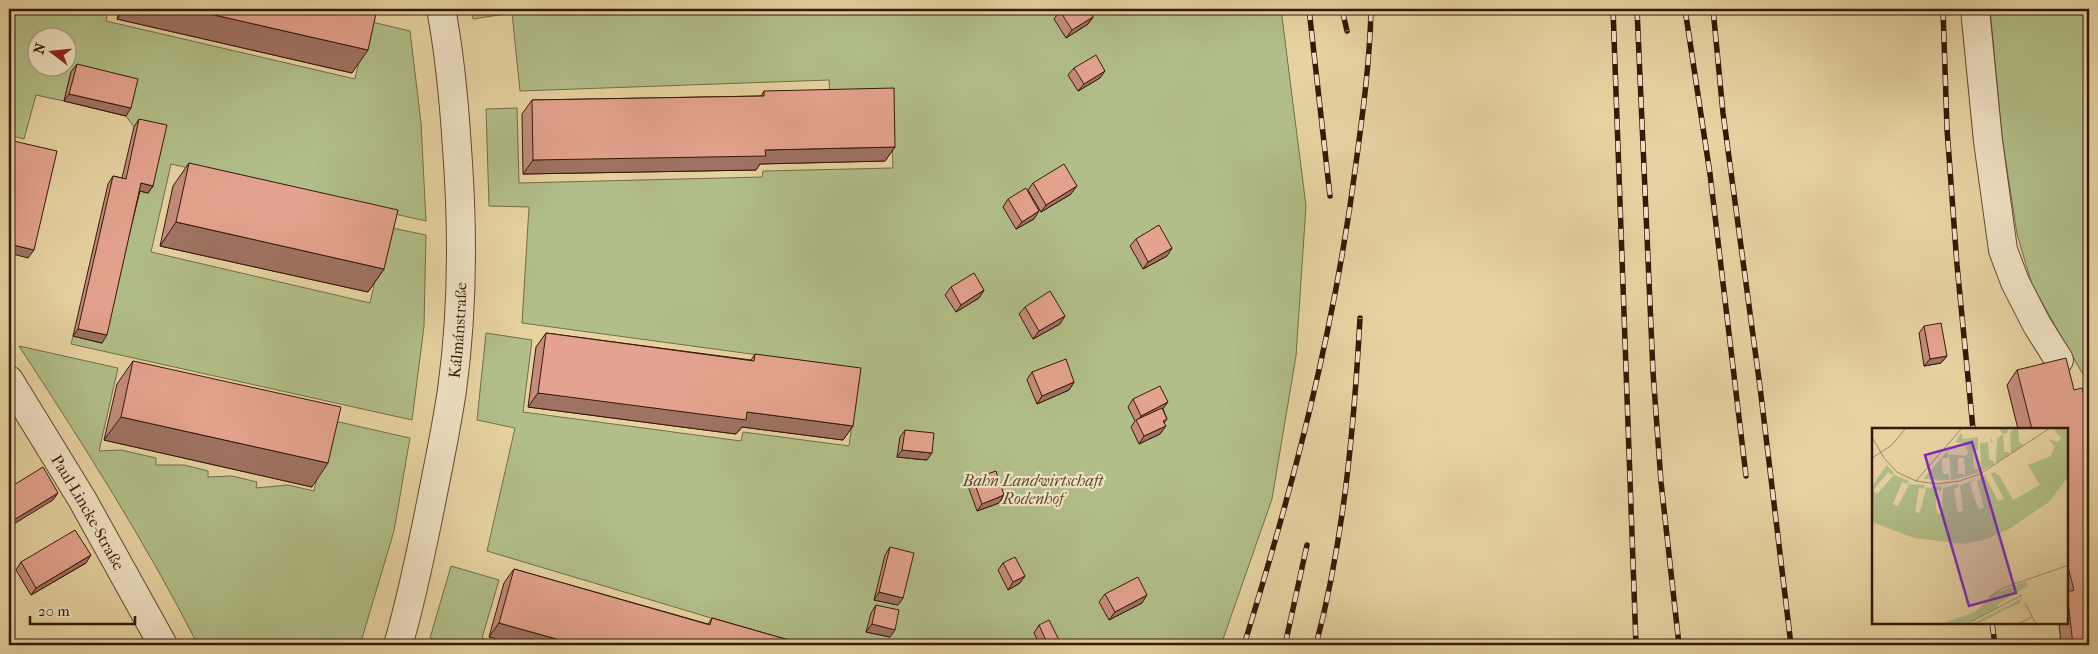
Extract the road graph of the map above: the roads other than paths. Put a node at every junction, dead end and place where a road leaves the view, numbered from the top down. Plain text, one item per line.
1 (440, 9) edge
2 (1974, 9) edge
3 (2060, 360) edge
4 (9, 380) edge
5 (163, 645) edge
6 (398, 645) edge

1 - 6 street, Kálmánstraße
2 - 3 street
4 - 5 street, Paul-Lincke-Straße

